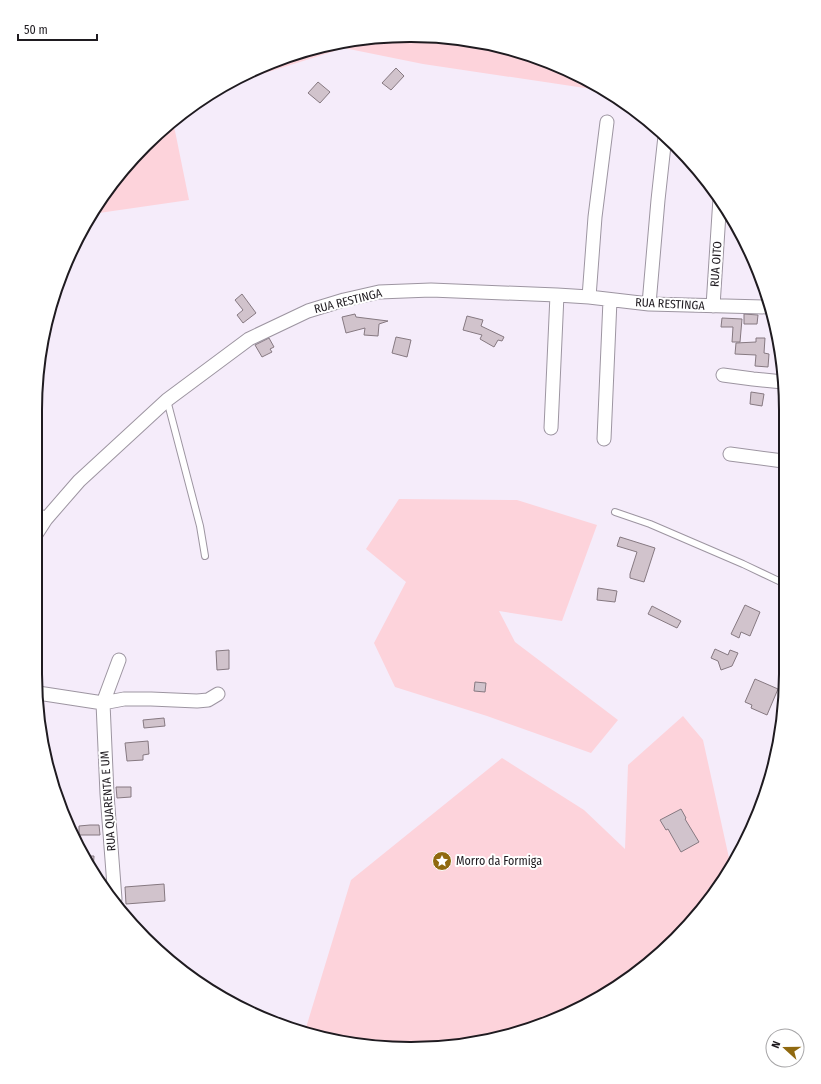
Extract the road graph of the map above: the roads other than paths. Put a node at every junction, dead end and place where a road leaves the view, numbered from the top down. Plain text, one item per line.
1 (607, 122) dead end
2 (664, 144) edge
3 (719, 209) edge
4 (557, 295) junction
5 (589, 297) junction
6 (610, 300) junction
7 (649, 304) junction
8 (713, 306) junction
9 (764, 307) edge
10 (723, 375) dead end
11 (778, 381) edge
12 (167, 400) junction
13 (551, 428) dead end
14 (604, 439) dead end
15 (730, 454) dead end
16 (779, 460) edge
17 (615, 512) dead end
18 (42, 515) edge
19 (205, 556) dead end
20 (779, 582) edge
21 (120, 660) dead end
22 (43, 694) edge
23 (218, 694) dead end
24 (102, 703) junction
25 (114, 892) edge

1 - 5 street
2 - 7 street
3 - 8 street, RUA OITO
4 - 5 street, RUA RESTINGA
4 - 12 street, RUA RESTINGA
4 - 13 street
5 - 6 street, RUA RESTINGA
6 - 7 street, RUA RESTINGA
6 - 14 street
7 - 8 street, RUA RESTINGA
8 - 9 street, RUA RESTINGA
10 - 11 street
12 - 18 street, RUA RESTINGA
12 - 19 lane
15 - 16 street
17 - 20 lane
21 - 24 street, RUA QUARENTA E UM
22 - 24 street
23 - 24 street
24 - 25 street, RUA QUARENTA E UM

